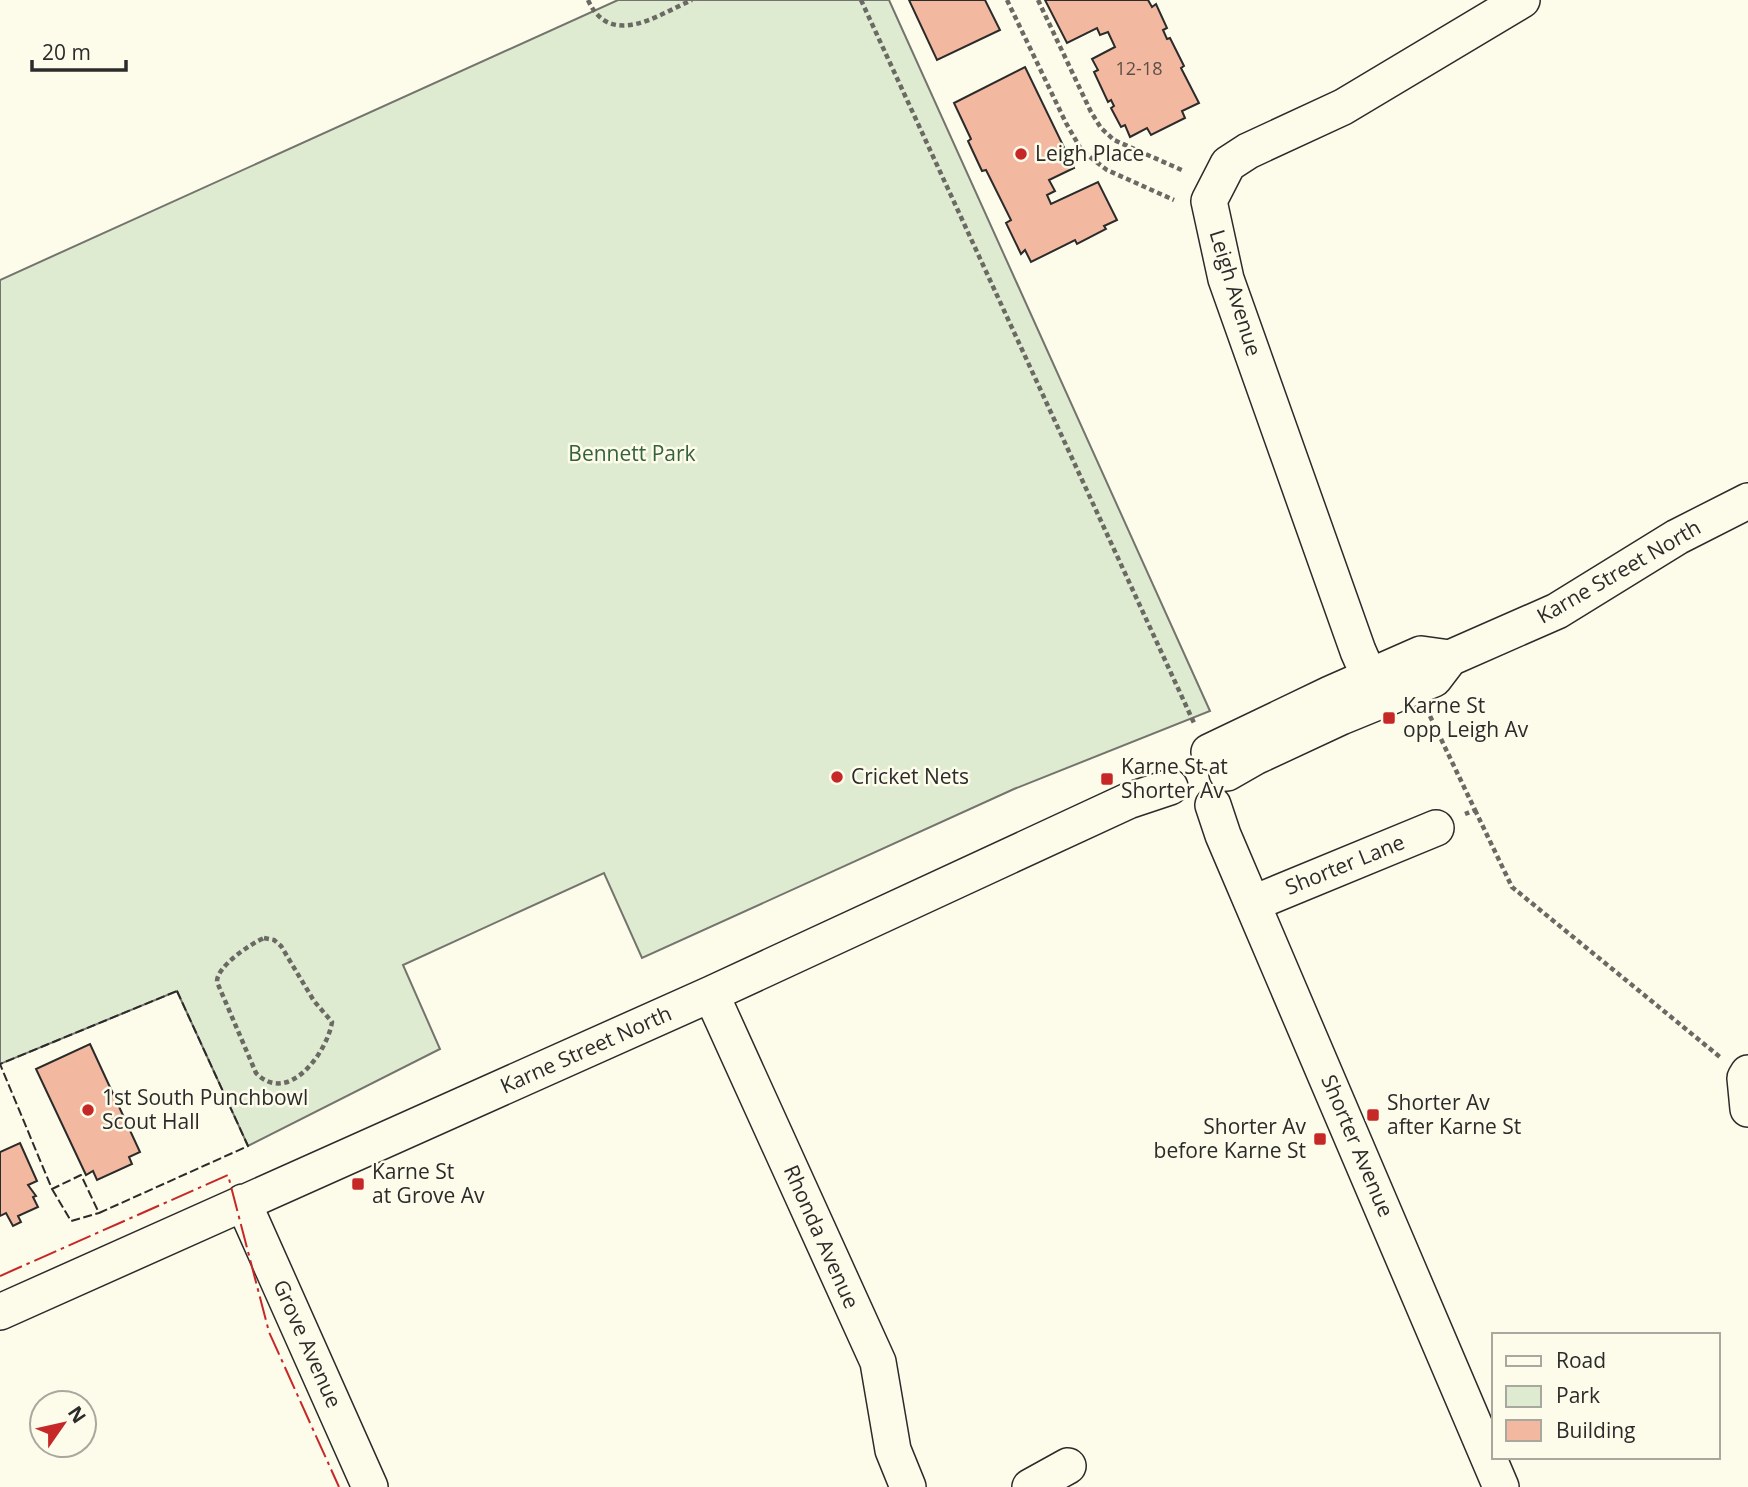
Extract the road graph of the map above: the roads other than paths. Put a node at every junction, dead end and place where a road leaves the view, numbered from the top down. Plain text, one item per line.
1 (1522, 0) edge
2 (1742, 514) edge
3 (1375, 689) junction
4 (1210, 749) junction
5 (1170, 787) junction
6 (1213, 805) junction
7 (1436, 828) road end
8 (1254, 903) junction
9 (711, 994) junction
10 (243, 1202) junction
11 (0, 1312) edge
12 (1068, 1465) dead end
13 (370, 1487) edge
14 (908, 1487) edge
15 (1030, 1487) edge
16 (1501, 1487) edge

1 - 3 street, Leigh Avenue
2 - 3 street, Karne Street North
3 - 4 street, Karne Street North
4 - 5 street
4 - 6 street
5 - 6 street
5 - 9 street, Karne Street North
6 - 8 street, Shorter Avenue
7 - 8 street, Shorter Lane
8 - 16 street, Shorter Avenue
9 - 10 street, Karne Street North
9 - 14 street, Rhonda Avenue
10 - 11 street, Karne Street North
10 - 13 street, Grove Avenue
12 - 15 street

